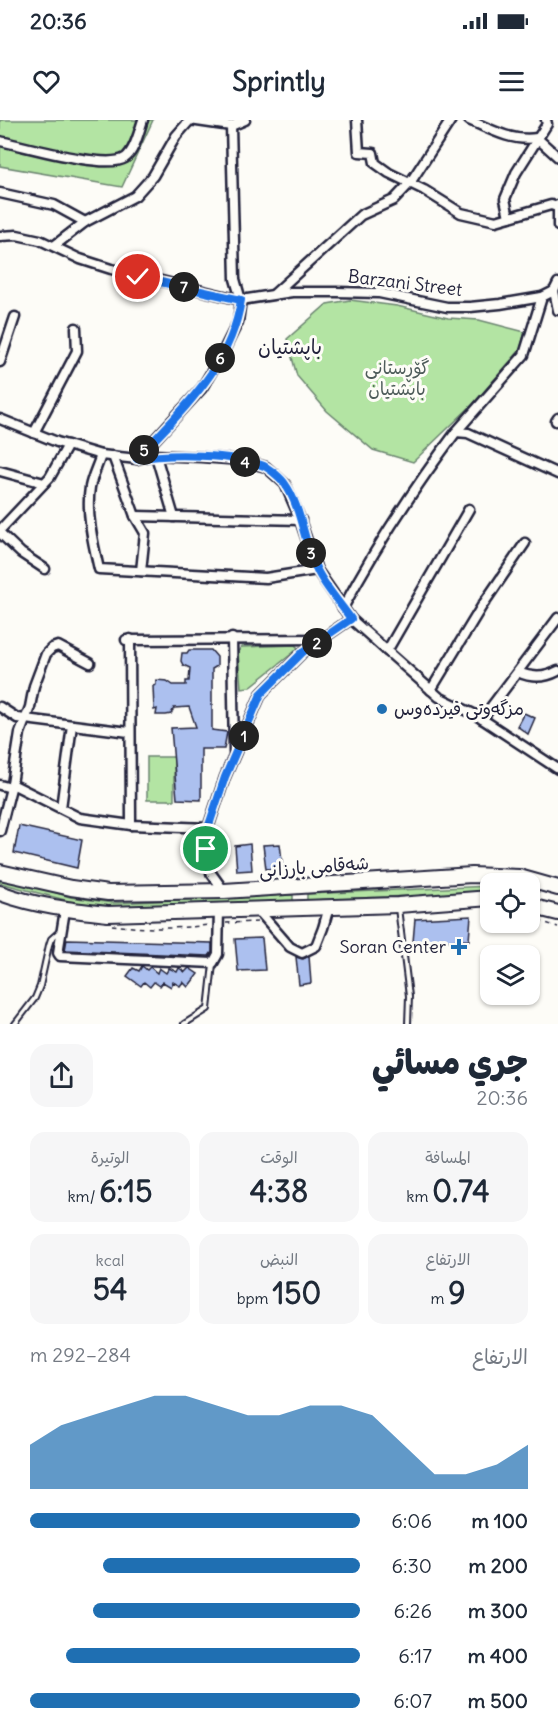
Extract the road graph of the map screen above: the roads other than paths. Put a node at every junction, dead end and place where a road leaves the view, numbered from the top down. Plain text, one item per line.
1 (143, 120) edge
2 (245, 120) edge
3 (357, 120) edge
4 (451, 120) edge
5 (469, 120) edge
6 (546, 120) edge
7 (231, 126) junction
8 (537, 138) junction
9 (0, 141) edge
10 (558, 157) edge
11 (410, 183) junction
12 (0, 193) edge
13 (557, 206) edge
14 (509, 217) junction
15 (85, 222) junction
16 (558, 226) edge
17 (0, 236) edge
18 (54, 246) junction
19 (556, 287) edge
20 (274, 294) junction
21 (542, 297) junction
22 (241, 300) junction
23 (558, 310) edge
24 (15, 317) dead end
25 (76, 328) dead end
26 (0, 362) edge
27 (0, 419) edge
28 (456, 432) junction
29 (34, 433) junction
30 (68, 445) junction
31 (101, 455) junction
32 (113, 456) junction
33 (156, 456) junction
34 (137, 459) junction
35 (0, 471) edge
36 (558, 474) edge
37 (44, 483) junction
38 (469, 509) dead end
39 (135, 516) junction
40 (174, 517) junction
41 (301, 520) junction
42 (0, 532) edge
43 (525, 543) dead end
44 (45, 570) dead end
45 (317, 570) junction
46 (141, 571) junction
47 (343, 608) junction
48 (558, 618) edge
49 (351, 619) junction
50 (232, 638) junction
51 (322, 639) junction
52 (387, 651) junction
53 (90, 663) dead end
54 (558, 671) edge
55 (518, 672) junction
56 (431, 690) junction
57 (0, 707) edge
58 (26, 718) junction
59 (482, 719) junction
60 (72, 725) junction
61 (129, 732) junction
62 (234, 756) junction
63 (558, 769) edge
64 (0, 785) edge
65 (12, 786) junction
66 (61, 808) junction
67 (131, 825) junction
68 (208, 828) junction
69 (0, 831) edge
70 (0, 872) edge
71 (293, 887) junction
72 (558, 888) edge
73 (224, 891) junction
74 (0, 893) edge
75 (480, 899) edge
76 (398, 905) junction
77 (329, 907) junction
78 (297, 908) junction
79 (540, 908) edge
80 (257, 909) junction
81 (65, 910) junction
82 (219, 910) junction
83 (558, 913) edge
84 (62, 929) junction
85 (213, 963) junction
86 (15, 1024) edge
87 (184, 1024) edge
88 (408, 1024) edge

1 - 9 street
2 - 7 street
3 - 11 street
4 - 11 street
5 - 8 street
6 - 8 street
7 - 15 street
7 - 22 street
8 - 10 street
8 - 14 street
11 - 14 street
11 - 20 street
12 - 15 street
13 - 14 street
13 - 16 street
15 - 18 street
17 - 18 street, Barzani Street
18 - 22 street, Barzani Street
19 - 21 street, Barzani Street
19 - 23 street
20 - 21 street, Barzani Street
20 - 22 street, Barzani Street
21 - 28 street
22 - 34 street
24 - 26 street
25 - 29 street
27 - 29 street
28 - 36 street
28 - 47 street
29 - 30 street
30 - 31 street
30 - 37 street
31 - 32 street
31 - 46 street
32 - 34 street
32 - 39 street
33 - 34 street
33 - 40 street
33 - 41 street
35 - 37 street
37 - 42 street
38 - 52 street
39 - 40 street
39 - 46 street
40 - 41 street
41 - 45 street
42 - 44 street
43 - 56 street
45 - 46 street
45 - 47 street
47 - 49 street
48 - 55 street
49 - 51 street
49 - 52 street
50 - 51 street
50 - 61 street
50 - 62 street
51 - 62 street
52 - 56 street
53 - 58 street
54 - 55 street
55 - 59 street
56 - 59 street
57 - 58 street
58 - 60 street
58 - 65 street
59 - 63 street
60 - 61 street
60 - 66 street
61 - 67 street
62 - 68 street
64 - 65 street
65 - 66 street
65 - 69 street
66 - 67 street
67 - 68 street
68 - 73 street
70 - 73 highway, شەقامی بارزانی
71 - 72 highway, شەقامی بارزانی
71 - 73 highway, شەقامی بارزانی
71 - 78 highway
74 - 81 highway
75 - 76 highway
76 - 77 highway
76 - 88 lane
77 - 78 highway
77 - 80 street
78 - 80 highway
79 - 83 highway
80 - 82 highway
81 - 82 highway
81 - 84 street
82 - 85 street
84 - 85 street
84 - 86 lane
85 - 87 lane

